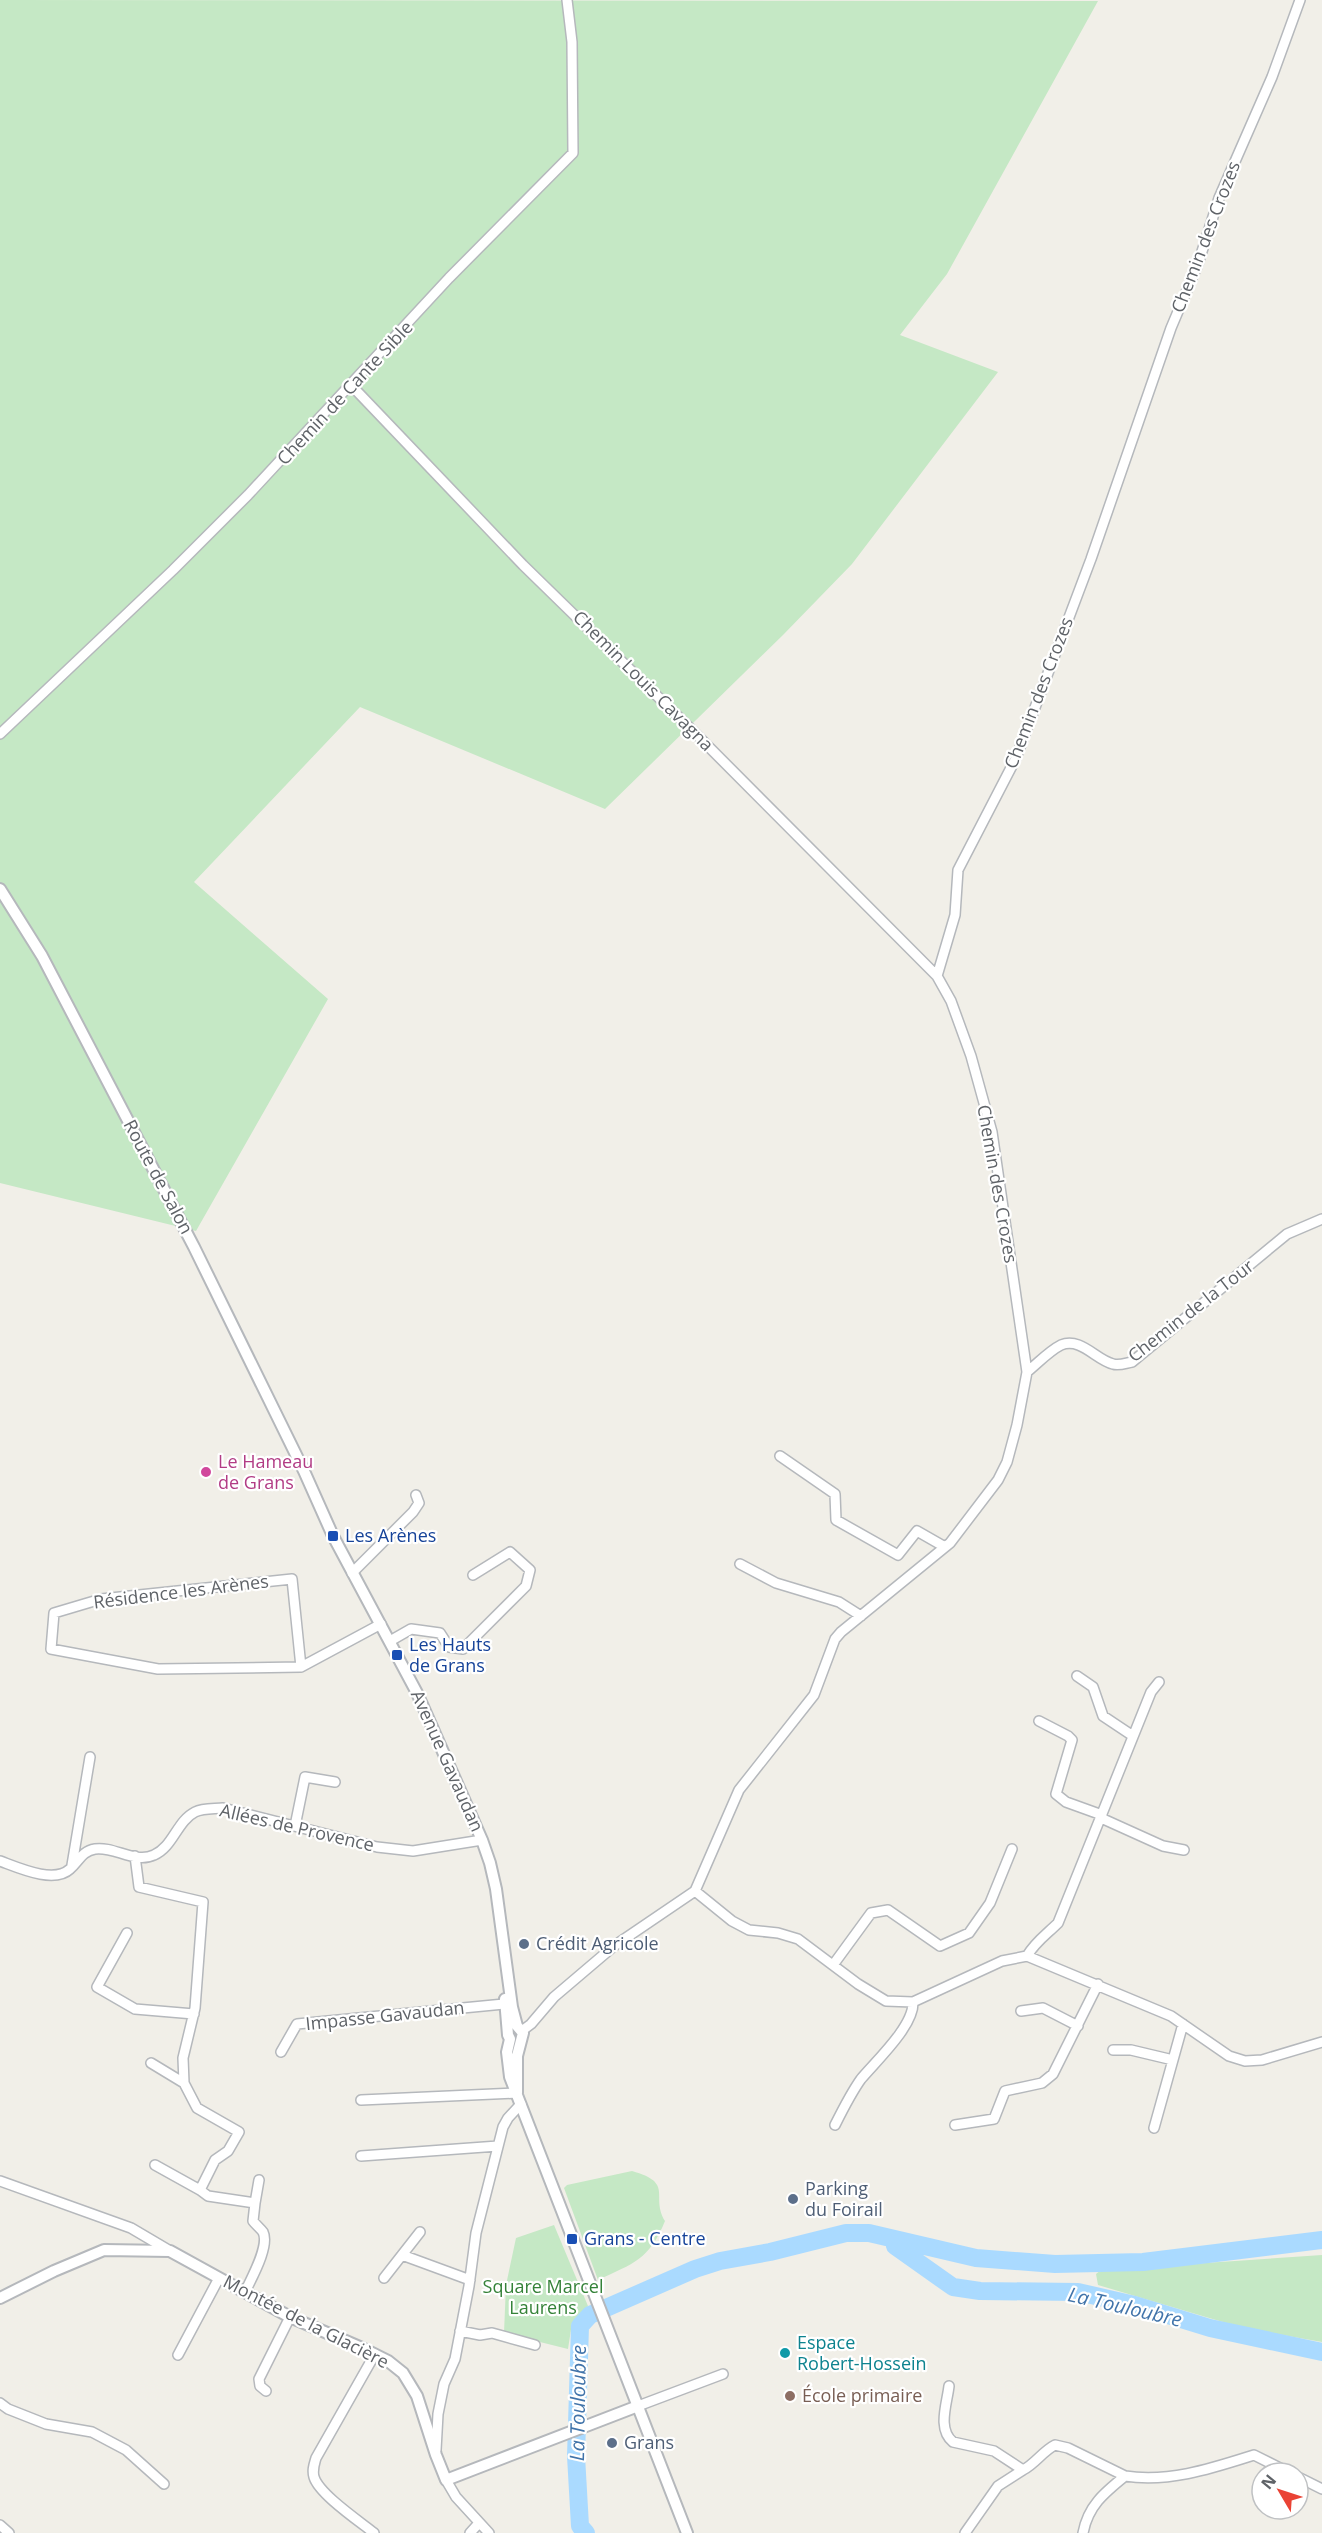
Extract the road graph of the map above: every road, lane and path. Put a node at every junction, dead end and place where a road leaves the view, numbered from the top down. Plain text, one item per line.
1 (567, 0) edge
2 (1300, 0) edge
3 (351, 386) junction
4 (0, 734) edge
5 (0, 889) edge
6 (937, 976) junction
7 (1322, 1219) edge
8 (1028, 1372) junction
9 (780, 1456) dead end
10 (304, 1471) joint
11 (416, 1495) dead end
12 (945, 1547) junction
13 (740, 1564) dead end
14 (352, 1573) junction
15 (473, 1575) dead end
16 (861, 1616) junction
17 (381, 1624) junction
18 (390, 1641) junction
19 (301, 1667) junction
20 (1077, 1676) dead end
21 (1159, 1682) dead end
22 (1039, 1721) dead end
23 (1133, 1736) junction
24 (90, 1757) dead end
25 (335, 1782) dead end
26 (1101, 1817) junction
27 (295, 1826) junction
28 (482, 1840) junction
29 (1012, 1849) dead end
30 (1184, 1850) dead end
31 (135, 1856) junction
32 (0, 1861) edge
33 (72, 1868) junction
34 (695, 1891) junction
35 (127, 1933) dead end
36 (1027, 1956) junction
37 (506, 1965) junction
38 (833, 1965) junction
39 (1098, 1984) junction
40 (913, 2002) junction
41 (504, 2004) junction
42 (1021, 2011) dead end
43 (194, 2014) junction
44 (1182, 2024) junction
45 (1077, 2026) junction
46 (516, 2033) junction
47 (1322, 2042) edge
48 (1113, 2050) dead end
49 (281, 2052) dead end
50 (1173, 2060) junction
51 (151, 2063) dead end
52 (184, 2084) junction
53 (517, 2093) junction
54 (361, 2100) dead end
55 (521, 2104) junction
56 (836, 2125) dead end
57 (955, 2125) dead end
58 (1154, 2128) dead end
59 (498, 2146) junction
60 (361, 2156) dead end
61 (155, 2165) dead end
62 (260, 2180) dead end
63 (0, 2181) edge
64 (200, 2190) junction
65 (255, 2203) junction
66 (420, 2232) dead end
67 (170, 2251) junction
68 (402, 2255) junction
69 (219, 2278) junction
70 (384, 2278) dead end
71 (470, 2280) junction
72 (244, 2292) junction
73 (0, 2298) edge
74 (290, 2316) junction
75 (460, 2331) junction
76 (535, 2345) dead end
77 (178, 2355) dead end
78 (375, 2355) junction
79 (249, 2374) dead end
80 (723, 2374) dead end
81 (259, 2379) junction
82 (949, 2386) dead end
83 (266, 2391) dead end
84 (0, 2403) edge
85 (638, 2406) junction
86 (435, 2455) junction
87 (1266, 2461) edge
88 (1023, 2470) junction
89 (1125, 2476) junction
90 (446, 2480) junction
91 (164, 2484) dead end
92 (479, 2523) junction
93 (0, 2525) edge
94 (9, 2533) edge
95 (374, 2533) edge
96 (470, 2533) edge
97 (489, 2533) edge
98 (687, 2533) edge
99 (965, 2533) edge
100 (1083, 2533) edge

1 - 3 street, Chemin de Cante Sible
2 - 6 street, Chemin des Crozes
3 - 4 street, Chemin de Cante Sible
3 - 6 street, Chemin Louis Cavagna
5 - 10 street, Route de Salon
6 - 8 street, Chemin des Crozes
7 - 8 street, Chemin de la Tour
8 - 12 street, Chemin des Crozes
9 - 12 street
10 - 14 street, Avenue Gavaudan
11 - 14 street
12 - 16 street, Chemin des Crozes
13 - 16 street
14 - 17 street, Avenue Gavaudan
15 - 18 street
16 - 34 street, Chemin des Crozes
17 - 18 street, Avenue Gavaudan
17 - 19 street, Résidence les Arènes
18 - 28 street, Avenue Gavaudan
19 - 19 street, Résidence les Arènes
20 - 23 street
21 - 23 street
22 - 26 street
23 - 26 street
24 - 33 street
25 - 27 street
26 - 30 street
26 - 36 street
27 - 28 street, Allées de Provence
27 - 31 street, Allées de Provence
28 - 37 street, Avenue Gavaudan
29 - 38 street
31 - 33 street, Allées de Provence
31 - 43 street
32 - 33 street, Allées de Provence
34 - 38 street
34 - 46 street
35 - 43 street
36 - 39 street
36 - 40 street
37 - 41 street, Avenue Gavaudan
37 - 46 street, Avenue Gavaudan
38 - 40 street
39 - 44 street
39 - 45 street
40 - 56 street
41 - 46 street, Avenue Gavaudan
41 - 49 street, Impasse Gavaudan
42 - 45 street
43 - 52 street
44 - 47 street
44 - 50 street
45 - 57 street
46 - 53 street
48 - 50 street
50 - 58 street
51 - 52 street
52 - 64 street
53 - 54 street
53 - 55 street
55 - 59 street
55 - 85 street
59 - 60 street
59 - 71 street
61 - 64 street
62 - 65 street
63 - 67 street
64 - 65 street
65 - 72 street
66 - 68 street
67 - 69 street, Montée de la Glacière
67 - 73 street
68 - 70 street
68 - 71 street
69 - 72 street, Montée de la Glacière
69 - 77 street
71 - 75 street
72 - 74 street, Montée de la Glacière
74 - 78 street, Montée de la Glacière
74 - 81 street
75 - 76 street
75 - 86 street
78 - 86 street, Montée de la Glacière
78 - 95 street
79 - 81 street
80 - 85 street
81 - 83 street
82 - 88 street
84 - 91 street
85 - 90 street
85 - 98 street
86 - 90 street, Montée de la Glacière
87 - 89 street
88 - 89 street
88 - 99 street
89 - 100 street
90 - 92 street
92 - 96 street
92 - 97 street
93 - 94 street

